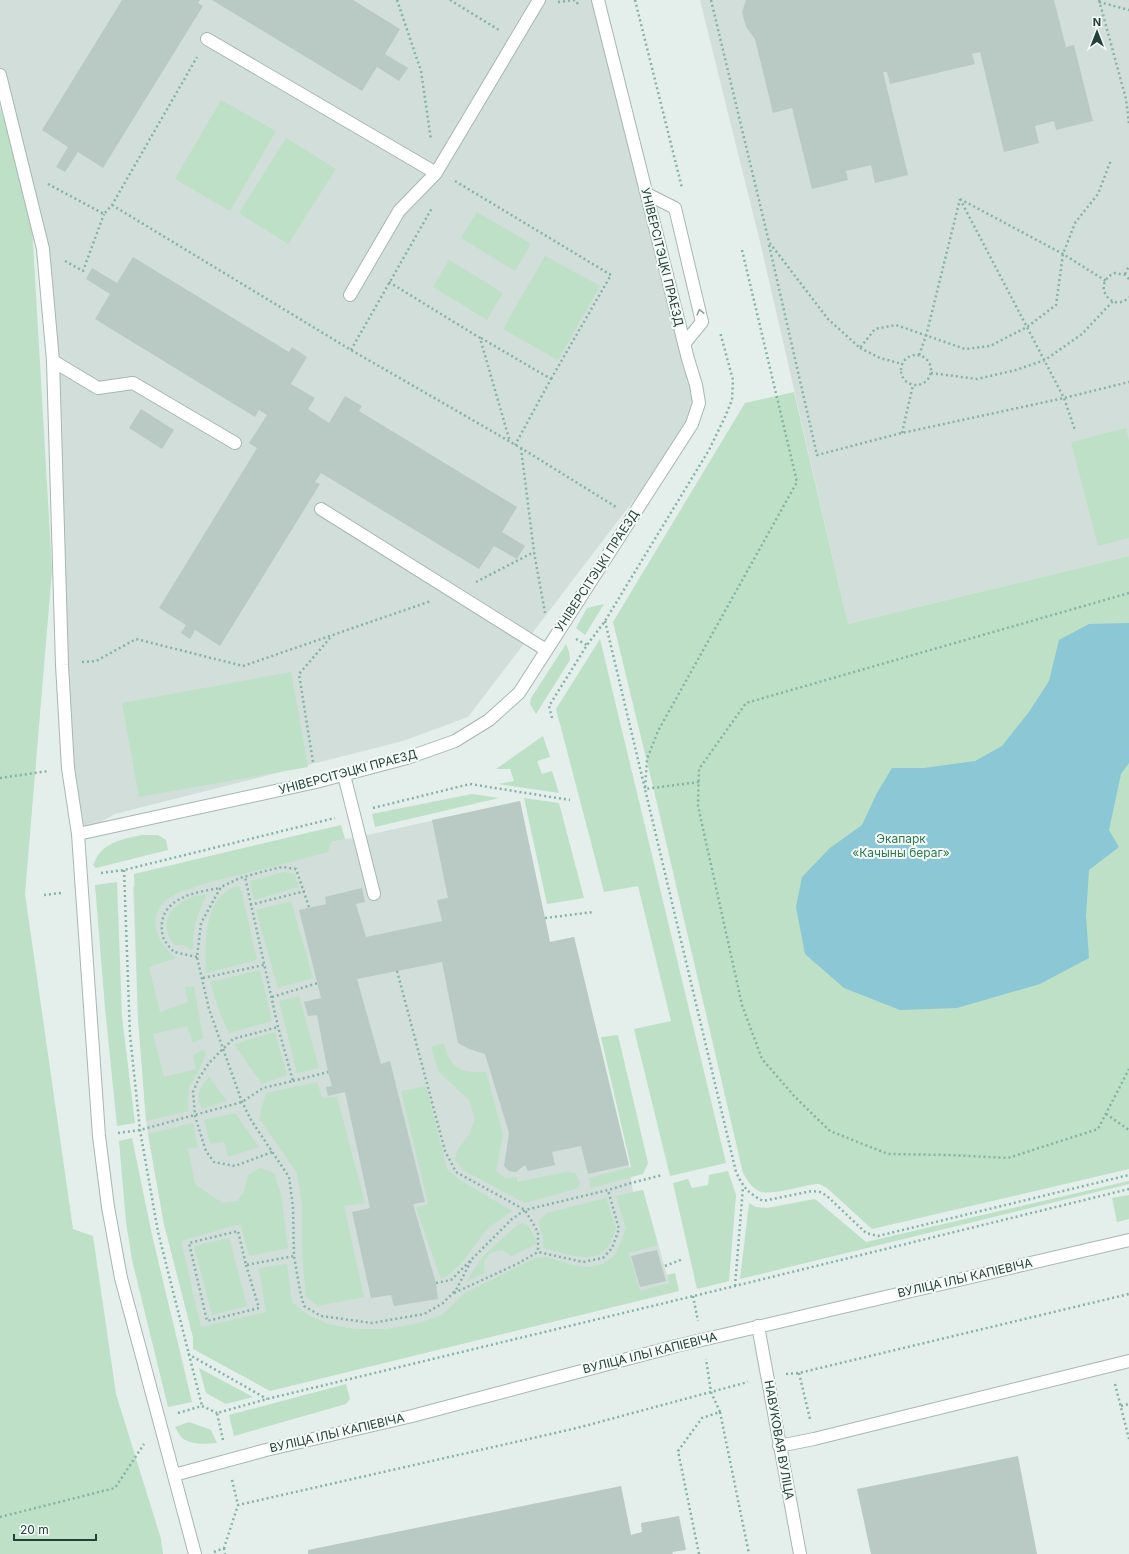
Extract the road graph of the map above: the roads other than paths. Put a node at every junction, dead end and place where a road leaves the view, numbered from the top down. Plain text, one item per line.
1 (539, 0) edge
2 (598, 0) edge
3 (207, 40) road end
4 (0, 75) edge
5 (436, 173) junction
6 (646, 194) junction
7 (350, 295) dead end
8 (684, 344) junction
9 (53, 361) junction
10 (235, 443) dead end
11 (321, 508) dead end
12 (546, 650) junction
13 (344, 775) junction
14 (78, 834) junction
15 (374, 894) dead end
16 (1129, 1240) edge
17 (758, 1326) junction
18 (1129, 1361) edge
19 (779, 1446) junction
20 (174, 1475) junction
21 (195, 1554) edge
22 (800, 1554) edge

1 - 5 street
2 - 6 street, УНІВЕРСІТЭЦКІ ПРАЕЗД
3 - 5 street
4 - 9 street
5 - 7 street
6 - 8 street, УНІВЕРСІТЭЦКІ ПРАЕЗД
8 -> 6 street
8 - 12 street, УНІВЕРСІТЭЦКІ ПРАЕЗД
9 - 10 street
9 - 14 street
11 - 12 street
12 - 13 street, УНІВЕРСІТЭЦКІ ПРАЕЗД
13 - 14 street, УНІВЕРСІТЭЦКІ ПРАЕЗД
13 - 15 street
14 - 20 street
16 - 17 street, ВУЛІЦА ІЛЬІ КАПІЕВІЧА
17 - 19 street, НАВУКОВАЯ ВУЛІЦА
17 - 20 street, ВУЛІЦА ІЛЬІ КАПІЕВІЧА
18 - 19 street
19 - 22 street, НАВУКОВАЯ ВУЛІЦА
20 - 21 street

